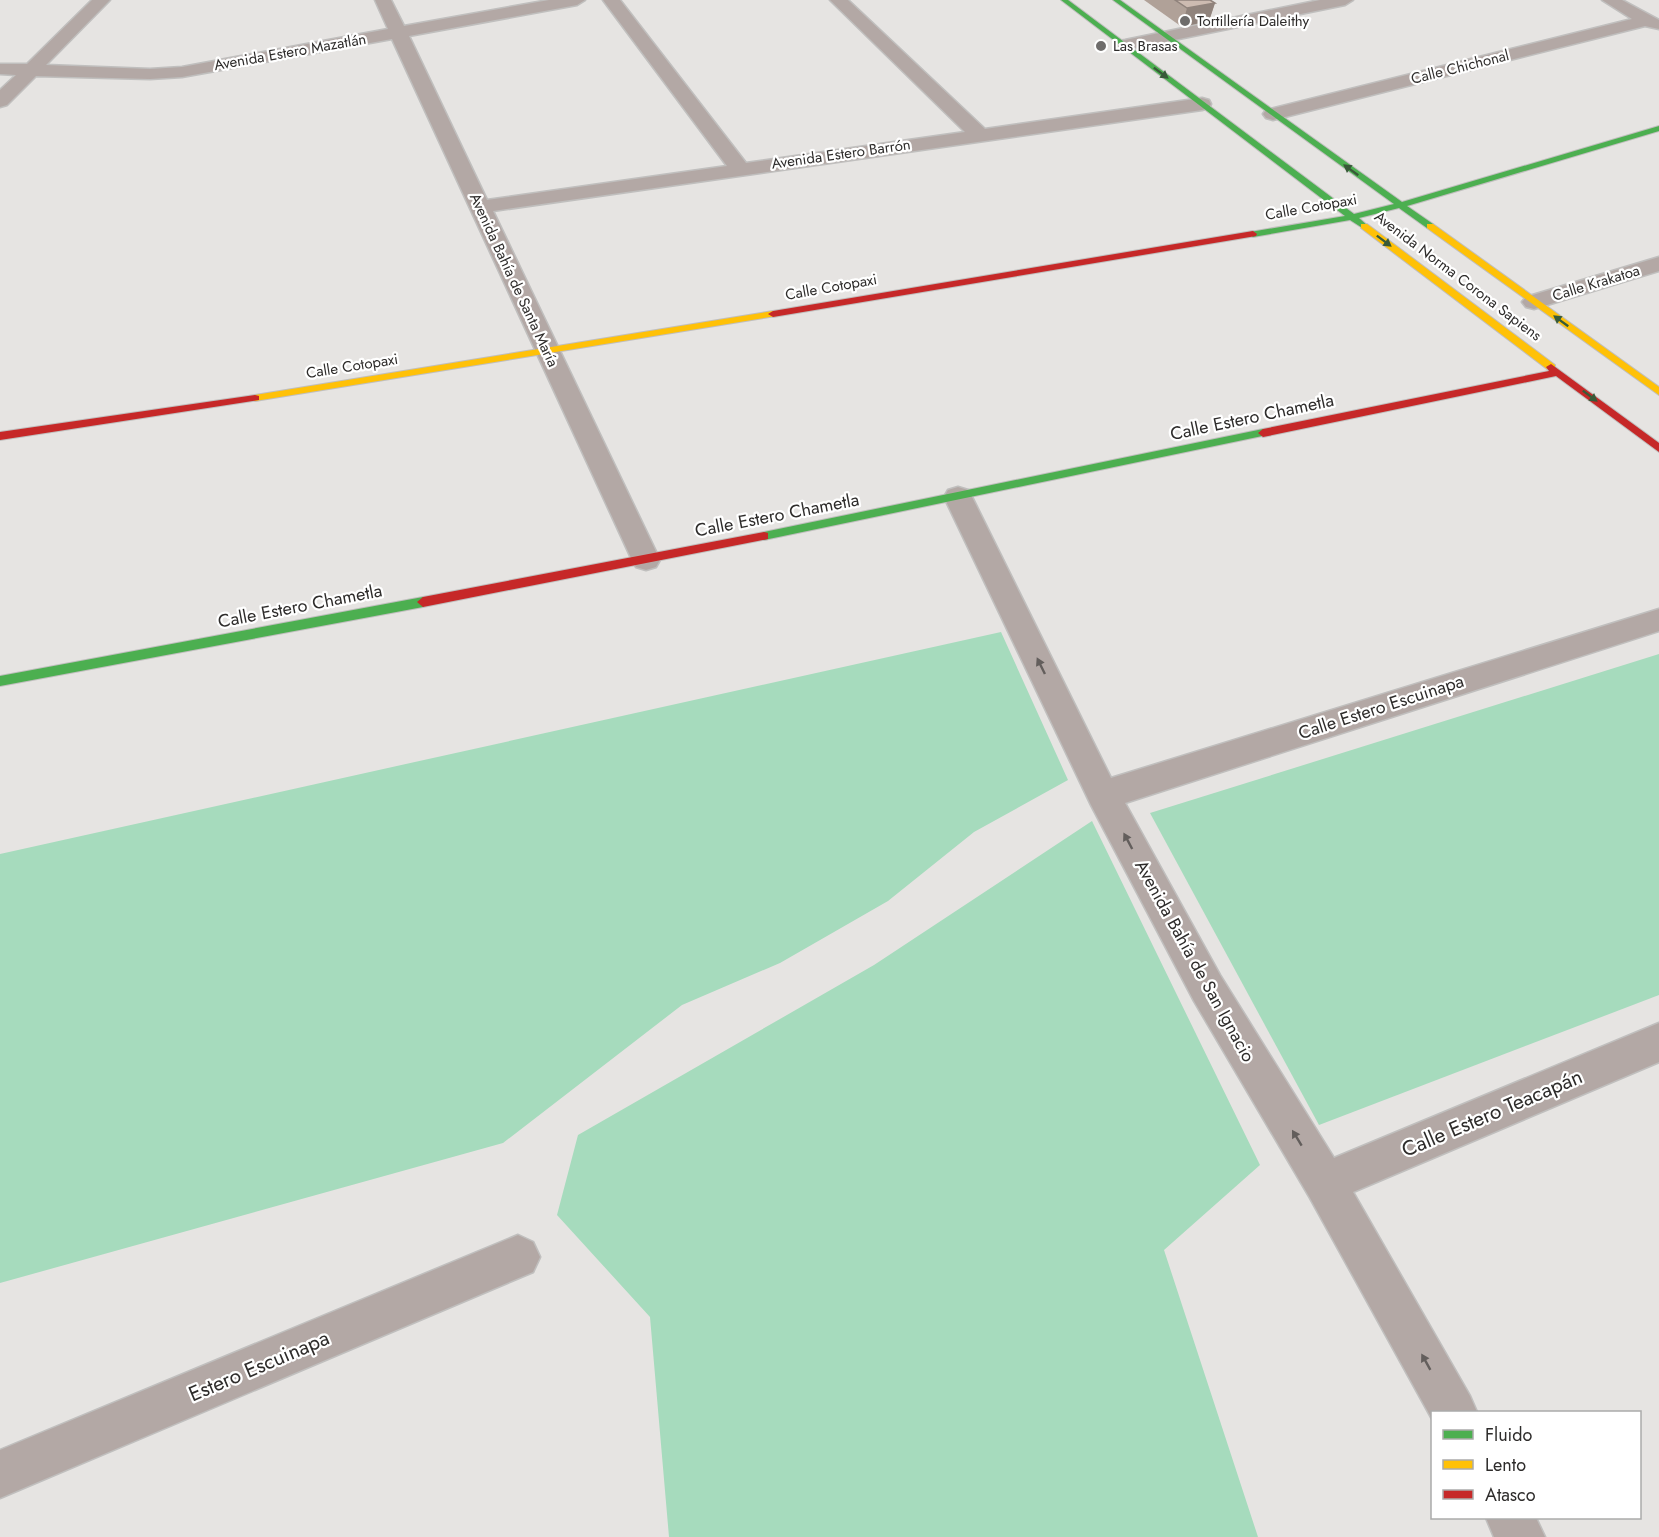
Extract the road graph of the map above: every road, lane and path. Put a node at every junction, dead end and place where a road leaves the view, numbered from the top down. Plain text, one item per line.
1 (102, 0) edge
2 (383, 0) edge
3 (577, 0) edge
4 (611, 0) edge
5 (838, 0) edge
6 (1064, 0) edge
7 (1116, 0) edge
8 (1345, 0) edge
9 (1610, 0) edge
10 (1653, 24) edge
11 (398, 33) junction
12 (1166, 37) junction
13 (1125, 45) junction
14 (0, 69) edge
15 (31, 70) junction
16 (0, 101) edge
17 (1202, 104) junction
18 (1274, 114) junction
19 (1659, 128) edge
20 (980, 135) junction
21 (740, 169) junction
22 (1400, 205) junction
23 (480, 207) junction
24 (1352, 217) junction
25 (1659, 264) edge
26 (1534, 302) junction
27 (548, 352) junction
28 (1558, 372) junction
29 (1659, 392) edge
30 (0, 436) edge
31 (1659, 448) edge
32 (958, 497) junction
33 (646, 560) junction
34 (1659, 620) edge
35 (0, 681) edge
36 (1103, 795) junction
37 (1659, 1042) edge
38 (1325, 1183) junction
39 (518, 1257) dead end
40 (1453, 1411) edge
41 (0, 1474) edge
42 (1511, 1519) edge
43 (1520, 1537) edge

1 - 15 street
2 - 11 street, Avenida Bahía de Santa María
3 - 11 street, Avenida Estero Mazatlán
4 - 21 street
5 - 20 street
6 - 13 street, Avenida Norma Corona Sapiens
7 - 12 street, Avenida Norma Corona Sapiens
8 - 12 street
9 - 10 street
10 - 18 street, Calle Chichonal
11 - 15 street, Avenida Estero Mazatlán
11 - 23 street, Avenida Bahía de Santa María
12 - 13 street
12 - 18 street, Avenida Norma Corona Sapiens
13 -> 17 street, Avenida Norma Corona Sapiens
14 - 15 street, Avenida Estero Mazatlán
15 - 16 street
17 - 20 street, Avenida Estero Barrón
17 - 24 street, Avenida Norma Corona Sapiens
22 -> 18 street, Avenida Norma Corona Sapiens
19 - 22 street, Calle Cotopaxi
20 - 21 street, Avenida Estero Barrón
21 - 23 street, Avenida Estero Barrón
22 - 24 street, Calle Cotopaxi
22 - 26 street, Avenida Norma Corona Sapiens
23 - 27 street, Avenida Bahía de Santa María
24 - 27 street, Calle Cotopaxi
24 -> 28 street, Avenida Norma Corona Sapiens
25 - 26 street, Calle Krakatoa
29 -> 26 street, Avenida Norma Corona Sapiens
27 - 30 street, Calle Cotopaxi
27 - 33 street, Avenida Bahía de Santa María
28 -> 31 street, Avenida Norma Corona Sapiens
28 - 32 street, Calle Estero Chametla
32 - 33 street, Calle Estero Chametla
36 -> 32 street, Avenida Bahía de San Ignacio
33 - 35 street, Calle Estero Chametla
34 - 36 street, Calle Estero Escuinapa
38 -> 36 street, Avenida Bahía de San Ignacio
37 - 38 street, Calle Estero Teacapán
40 -> 38 street, Avenida Bahía de San Ignacio
39 - 41 street, Estero Escuinapa
42 - 43 street

